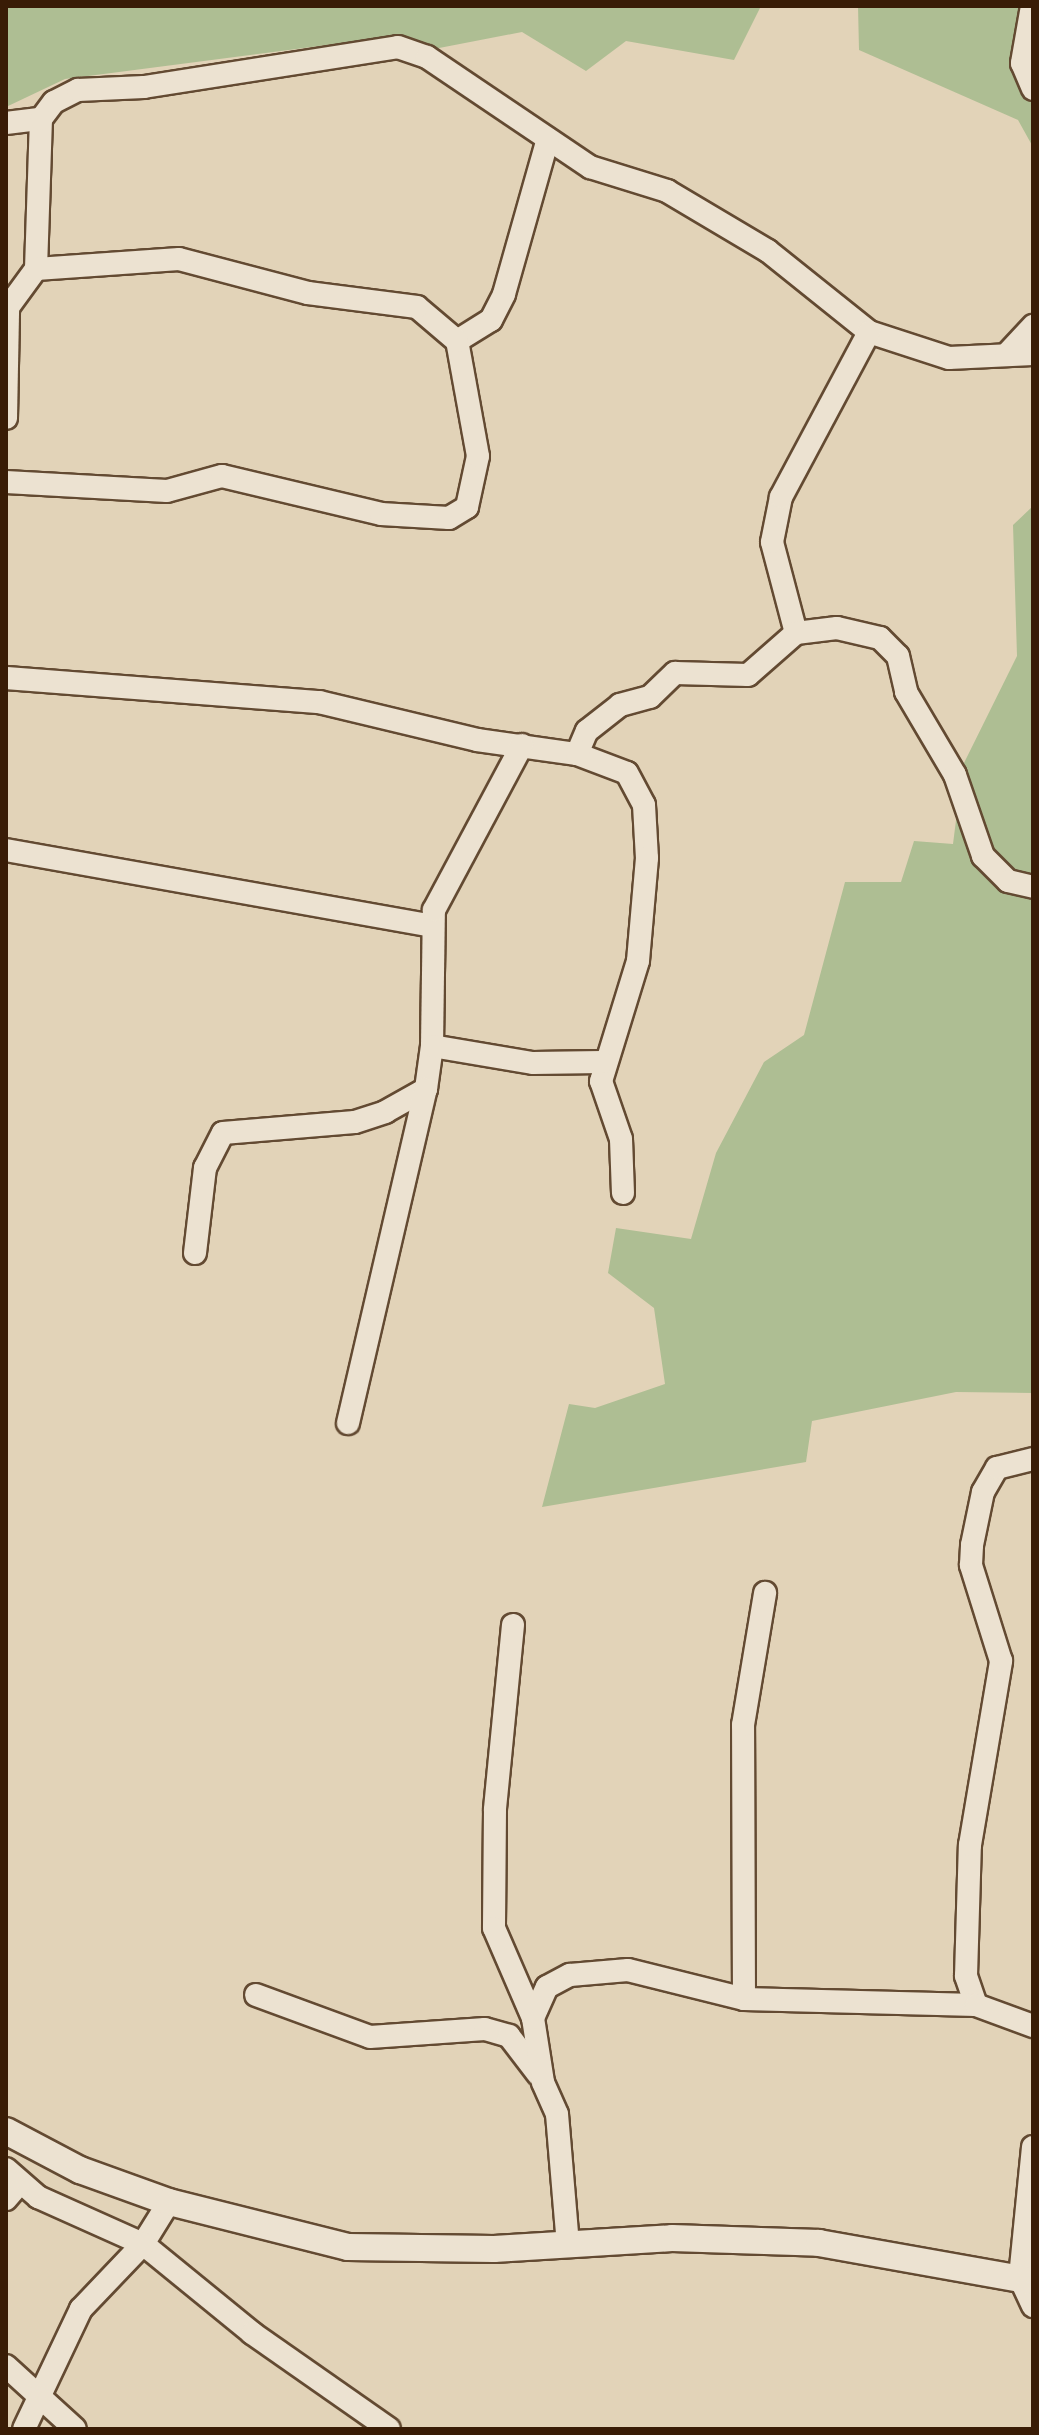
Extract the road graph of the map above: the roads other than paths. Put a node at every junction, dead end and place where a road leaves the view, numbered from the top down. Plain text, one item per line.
1 (1032, 6) edge
2 (1033, 89) edge
3 (41, 119) junction
4 (6, 123) edge
5 (548, 139) junction
6 (36, 269) junction
7 (7, 310) edge
8 (1033, 326) edge
9 (869, 332) junction
10 (457, 341) junction
11 (1033, 354) edge
12 (1006, 355) junction
13 (6, 418) edge
14 (6, 482) edge
15 (796, 633) junction
16 (6, 678) edge
17 (522, 745) junction
18 (577, 754) junction
19 (6, 850) edge
20 (1033, 887) edge
21 (431, 926) junction
22 (432, 1046) junction
23 (602, 1062) junction
24 (426, 1089) junction
25 (623, 1193) dead end
26 (195, 1253) dead end
27 (348, 1423) dead end
28 (1033, 1459) edge
29 (765, 1593) dead end
30 (513, 1625) dead end
31 (256, 1995) dead end
32 (744, 1999) junction
33 (976, 2005) junction
34 (533, 2018) junction
35 (1033, 2026) edge
36 (543, 2082) junction
37 (6, 2131) edge
38 (1033, 2147) edge
39 (11, 2184) edge
40 (169, 2202) junction
41 (143, 2244) junction
42 (568, 2245) junction
43 (1026, 2280) edge
44 (1033, 2306) edge
45 (6, 2366) edge
46 (37, 2394) junction
47 (24, 2429) edge
48 (75, 2429) edge
49 (389, 2429) edge

1 - 2 street
3 - 4 street
3 - 5 street
3 - 6 street
5 - 9 street
5 - 10 street
6 - 7 street
6 - 10 street
7 - 13 street
8 - 12 street
9 - 12 street
9 - 15 street
10 - 14 street
11 - 12 street
15 - 18 street
15 - 20 street
16 - 17 street
17 - 18 street
17 - 21 street
18 - 23 street
19 - 21 street
21 - 22 street
22 - 23 street
22 - 24 street
23 - 25 street
24 - 26 street
24 - 27 street
28 - 33 street
29 - 32 street
30 - 34 street
31 - 36 street
32 - 33 street
32 - 34 street
33 - 35 street
34 - 36 street
36 - 42 street
37 - 40 street
38 - 43 street
39 - 41 street
40 - 41 street
40 - 42 street
41 - 46 street
41 - 49 street
42 - 43 street
43 - 44 street
45 - 46 street
46 - 47 street
46 - 48 street

